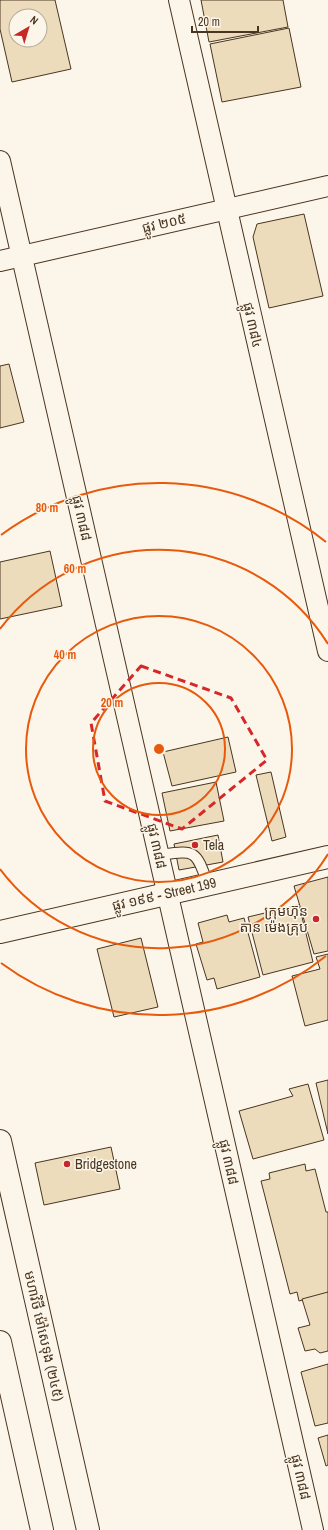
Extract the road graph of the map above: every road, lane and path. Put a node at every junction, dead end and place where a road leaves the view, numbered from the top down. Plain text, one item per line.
1 (179, 0) edge
2 (0, 161) edge
3 (328, 186) edge
4 (227, 209) junction
5 (22, 256) junction
6 (0, 260) edge
7 (328, 651) edge
8 (159, 855) junction
9 (328, 857) edge
10 (208, 884) junction
11 (168, 894) junction
12 (0, 932) edge
13 (0, 1141) edge
14 (0, 1342) edge
15 (42, 1530) edge
16 (88, 1530) edge
17 (313, 1530) edge

1 - 4 street, ផ្លូវ ៣៨៤
2 - 5 street, ផ្លូវ ៣៨៨
3 - 4 street, ផ្លូវ ២០៥
4 - 5 street, ផ្លូវ ២០៥
4 - 7 street, ផ្លូវ ៣៨៤
5 - 6 street, ផ្លូវ ២០៥
5 - 8 street, ផ្លូវ ៣៨៨
8 - 10 lane
8 - 11 street, ផ្លូវ ៣៨៨
9 - 10 main road, ផ្លូវ ១៩៩ - Street 199
10 - 11 main road, ផ្លូវ ១៩៩ - Street 199
11 - 12 main road, ផ្លូវ ១៩៩ - Street 199
11 - 17 street, ផ្លូវ ៣៨៨
13 - 16 main road, មហាវិថី ម៉ៅសេទុង (២៤៥)
14 - 15 main road

